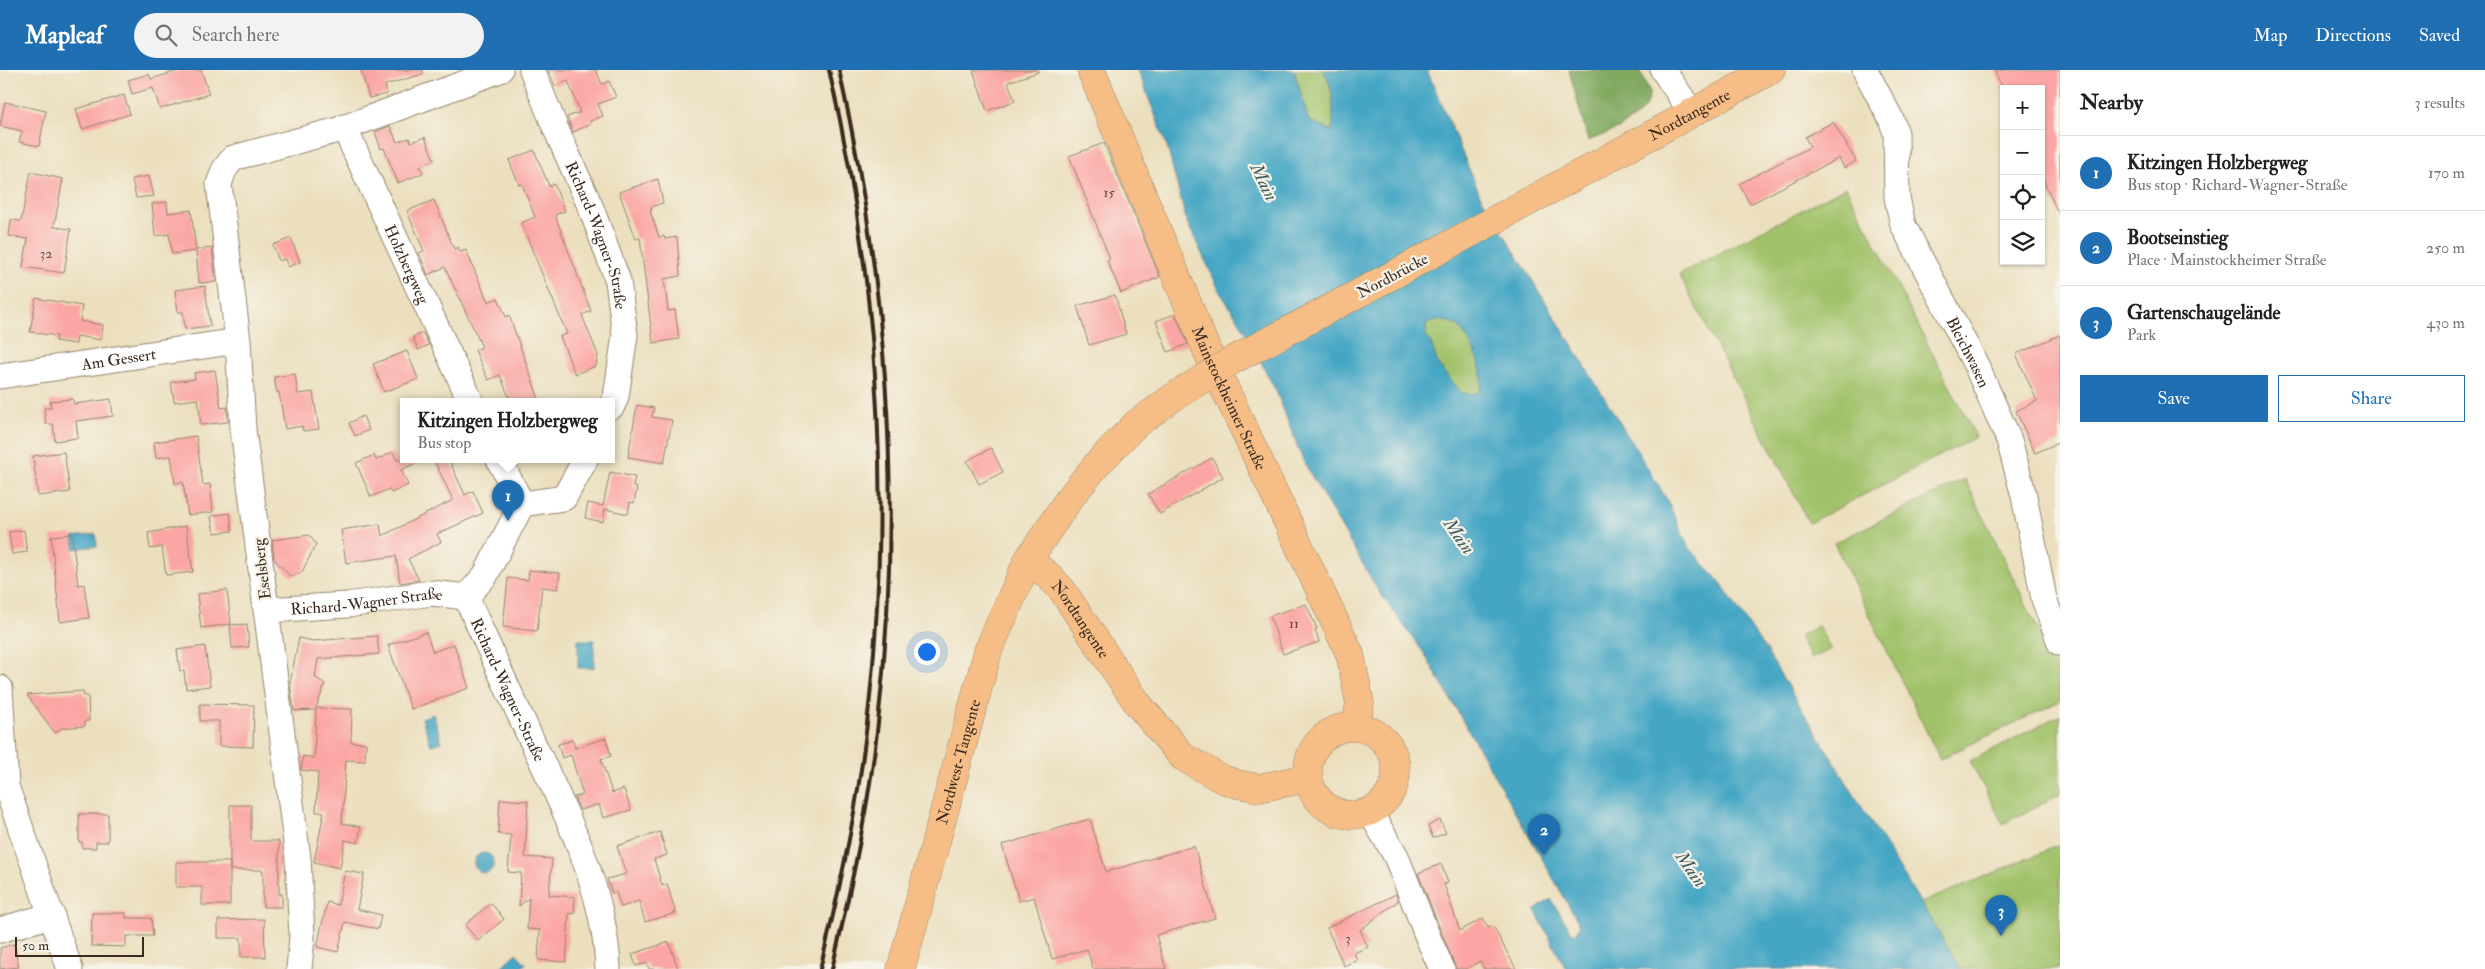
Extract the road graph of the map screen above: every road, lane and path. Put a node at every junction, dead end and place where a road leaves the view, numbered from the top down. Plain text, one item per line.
1 (500, 70) edge
2 (532, 70) edge
3 (1091, 70) edge
4 (1663, 70) edge
5 (1771, 70) edge
6 (1865, 70) edge
7 (1692, 113) junction
8 (344, 127) junction
9 (1607, 157) joint
10 (238, 341) junction
11 (0, 376) edge
12 (469, 398) edge
13 (615, 400) edge
14 (502, 463) edge
15 (583, 463) edge
16 (522, 504) junction
17 (1028, 560) junction
18 (466, 597) junction
19 (266, 610) junction
20 (2060, 643) edge
21 (0, 688) edge
22 (1356, 726) junction
23 (1308, 778) junction
24 (3, 786) edge
25 (1370, 812) junction
26 (52, 915) junction
27 (0, 930) edge
28 (70, 969) edge
29 (299, 969) edge
30 (608, 969) edge
31 (901, 969) edge
32 (1442, 969) edge

1 - 8 street
2 - 13 street, Richard-Wagner-Straße
3 - 22 main road, Mainstockheimer Straße
4 - 7 street
5 - 7 main road, Nordtangente
6 - 20 street, Bleichwasen
7 - 9 main road, Nordtangente
8 - 10 street, Eselsberg
8 - 12 street, Holzbergweg
9 - 17 main road, Nordbrücke, bridge
10 - 11 street, Am Gessert
10 - 19 street, Eselsberg
14 - 16 street
15 - 16 street
16 - 18 street, Richard-Wagner-Straße
17 - 23 main road, Nordtangente
17 - 31 main road, Nordwest-Tangente
18 - 19 street, Richard-Wagner Straße
18 - 30 street, Richard-Wagner-Straße
19 - 29 street, Eselsberg
21 - 24 street
22 - 23 main road
22 - 25 main road
23 - 25 main road
24 - 26 street
25 - 32 street
26 - 27 street
26 - 28 street

